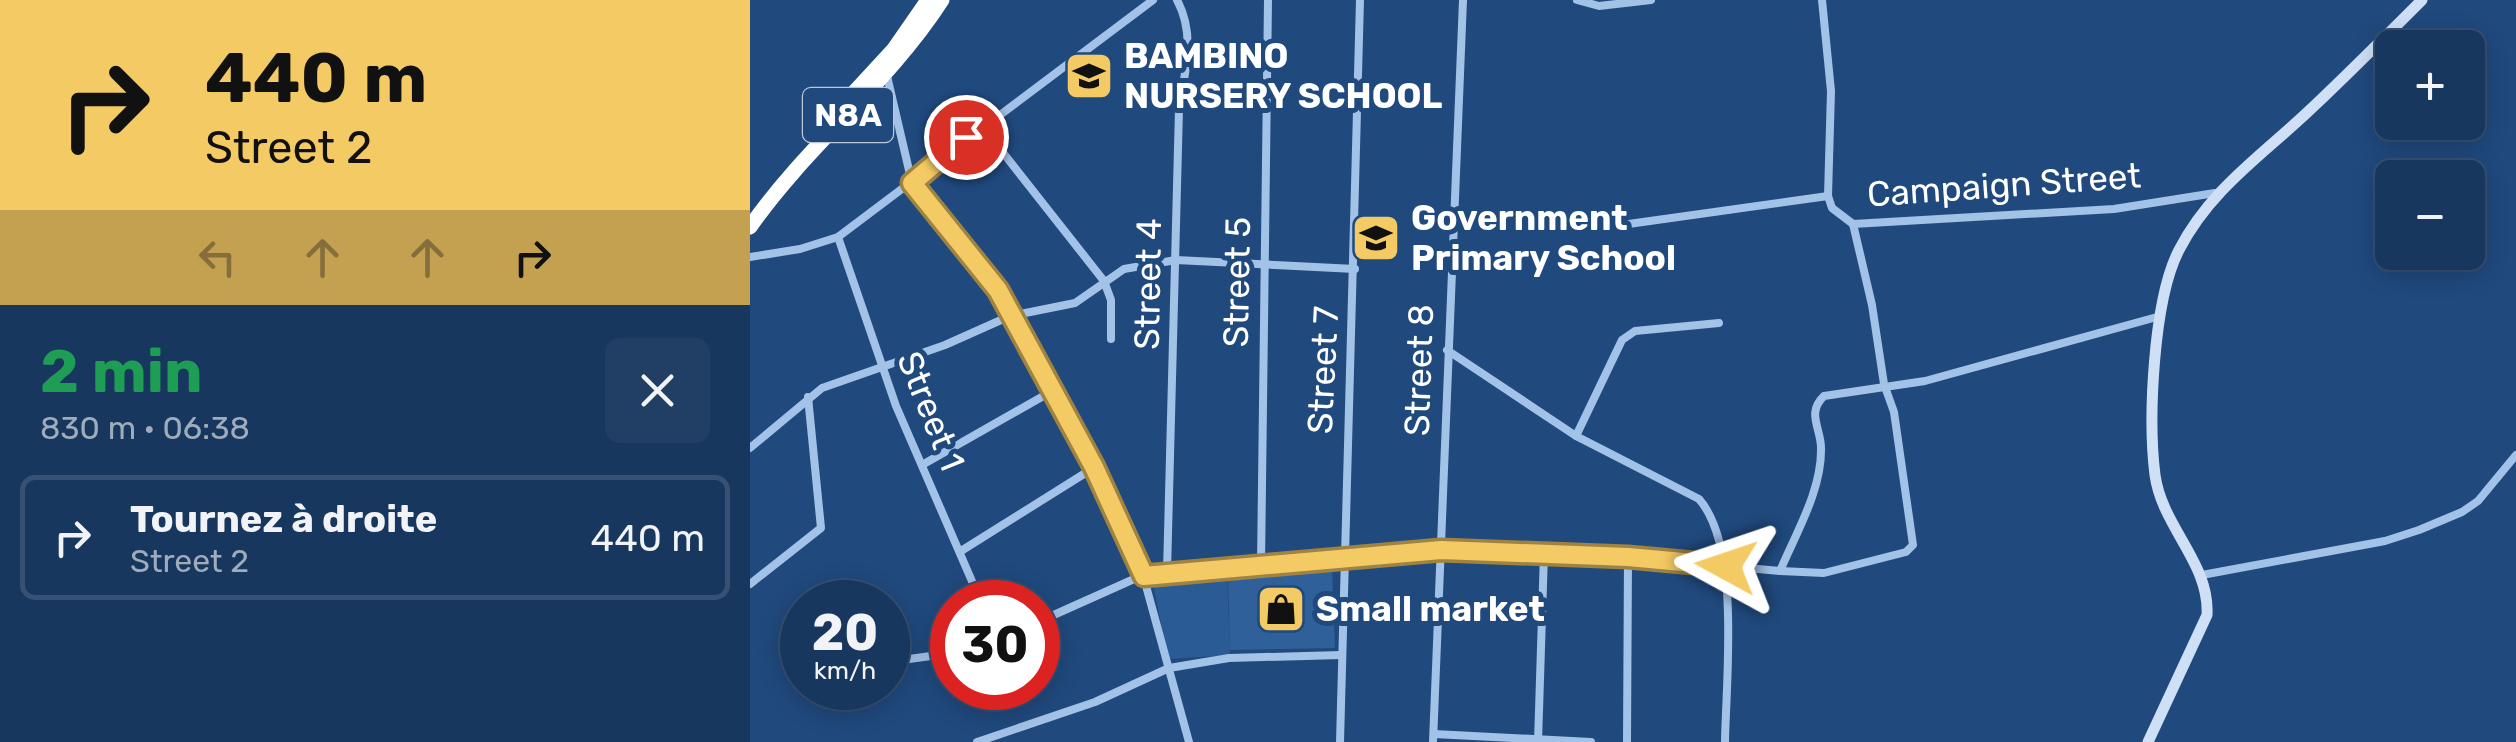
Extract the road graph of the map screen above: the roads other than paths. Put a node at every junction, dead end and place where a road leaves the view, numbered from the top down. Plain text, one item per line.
1 (928, 0) edge
2 (942, 0) edge
3 (1152, 0) edge
4 (1176, 0) edge
5 (1268, 0) edge
6 (1360, 0) edge
7 (1463, 0) edge
8 (1577, 0) edge
9 (1651, 0) edge
10 (1822, 0) edge
11 (2422, 0) edge
12 (887, 76) junction
13 (982, 126) junction
14 (912, 183) junction
15 (2215, 193) junction
16 (1828, 196) junction
17 (750, 209) edge
18 (1454, 219) junction
19 (1854, 224) junction
20 (750, 227) edge
21 (838, 237) junction
22 (750, 257) edge
23 (1176, 260) junction
24 (1265, 266) junction
25 (1355, 269) junction
26 (1104, 280) junction
27 (1010, 316) junction
28 (2157, 317) junction
29 (1719, 323) dead end
30 (1110, 339) dead end
31 (1447, 350) junction
32 (883, 368) junction
33 (1884, 384) junction
34 (1054, 390) junction
35 (808, 397) junction
36 (1576, 436) junction
37 (750, 448) edge
38 (2516, 455) edge
39 (922, 465) junction
40 (1094, 467) junction
41 (1441, 550) junction
42 (962, 551) junction
43 (1544, 553) junction
44 (1628, 557) junction
45 (1342, 558) junction
46 (1261, 565) junction
47 (1726, 566) junction
48 (1780, 571) junction
49 (1168, 572) junction
50 (2202, 575) junction
51 (1144, 576) junction
52 (973, 580) edge
53 (750, 584) edge
54 (1060, 612) edge
55 (1340, 654) junction
56 (1169, 668) junction
57 (1434, 738) edge
58 (1538, 740) edge
59 (977, 742) edge
60 (1189, 742) edge
61 (1340, 742) edge
62 (1591, 742) edge
63 (1627, 742) edge
64 (1726, 742) edge
65 (2148, 742) edge

1 - 17 highway, N8A
2 - 12 highway, N8A
3 - 13 street
4 - 23 street, Street 4
5 - 24 street, Street 5
6 - 25 street, Street 7
7 - 18 street, Street 8
8 - 9 street
10 - 16 street, Campaign Street
11 - 15 street
12 - 14 street
12 - 20 highway, N8A
13 - 14 street
13 - 26 street
14 - 21 street
14 - 27 street
15 - 19 street, Campaign Street
15 - 28 street
16 - 18 street
16 - 19 street, Campaign Street
18 - 31 street, Street 8
19 - 33 street
21 - 22 street
21 - 32 street, Street 1
23 - 24 street
23 - 26 street
23 - 49 street, Street 4
24 - 25 street
24 - 46 street, Street 5
25 - 45 street, Street 7
26 - 27 street
26 - 30 street
27 - 32 street
27 - 34 street
28 - 33 street
28 - 50 street
29 - 36 street
31 - 36 street
31 - 41 street, Street 8
32 - 35 street
32 - 39 street, Street 1
33 - 48 street
33 - 48 street
34 - 39 street
34 - 40 street
35 - 37 street
35 - 53 street
36 - 47 street
38 - 50 street
39 - 42 street, Street 1
40 - 42 street
40 - 51 street
41 - 43 street
41 - 45 street
41 - 57 street, Street 8
42 - 52 street, Street 1
43 - 44 street
43 - 58 street
44 - 47 street
44 - 63 street
45 - 46 street
45 - 55 street, Street 7
46 - 49 street
47 - 48 street
47 - 64 street
49 - 51 street
50 - 65 street
51 - 54 street
51 - 56 street
55 - 56 street
55 - 61 street, Street 7
56 - 59 street
56 - 60 street
57 - 58 street
58 - 62 street

